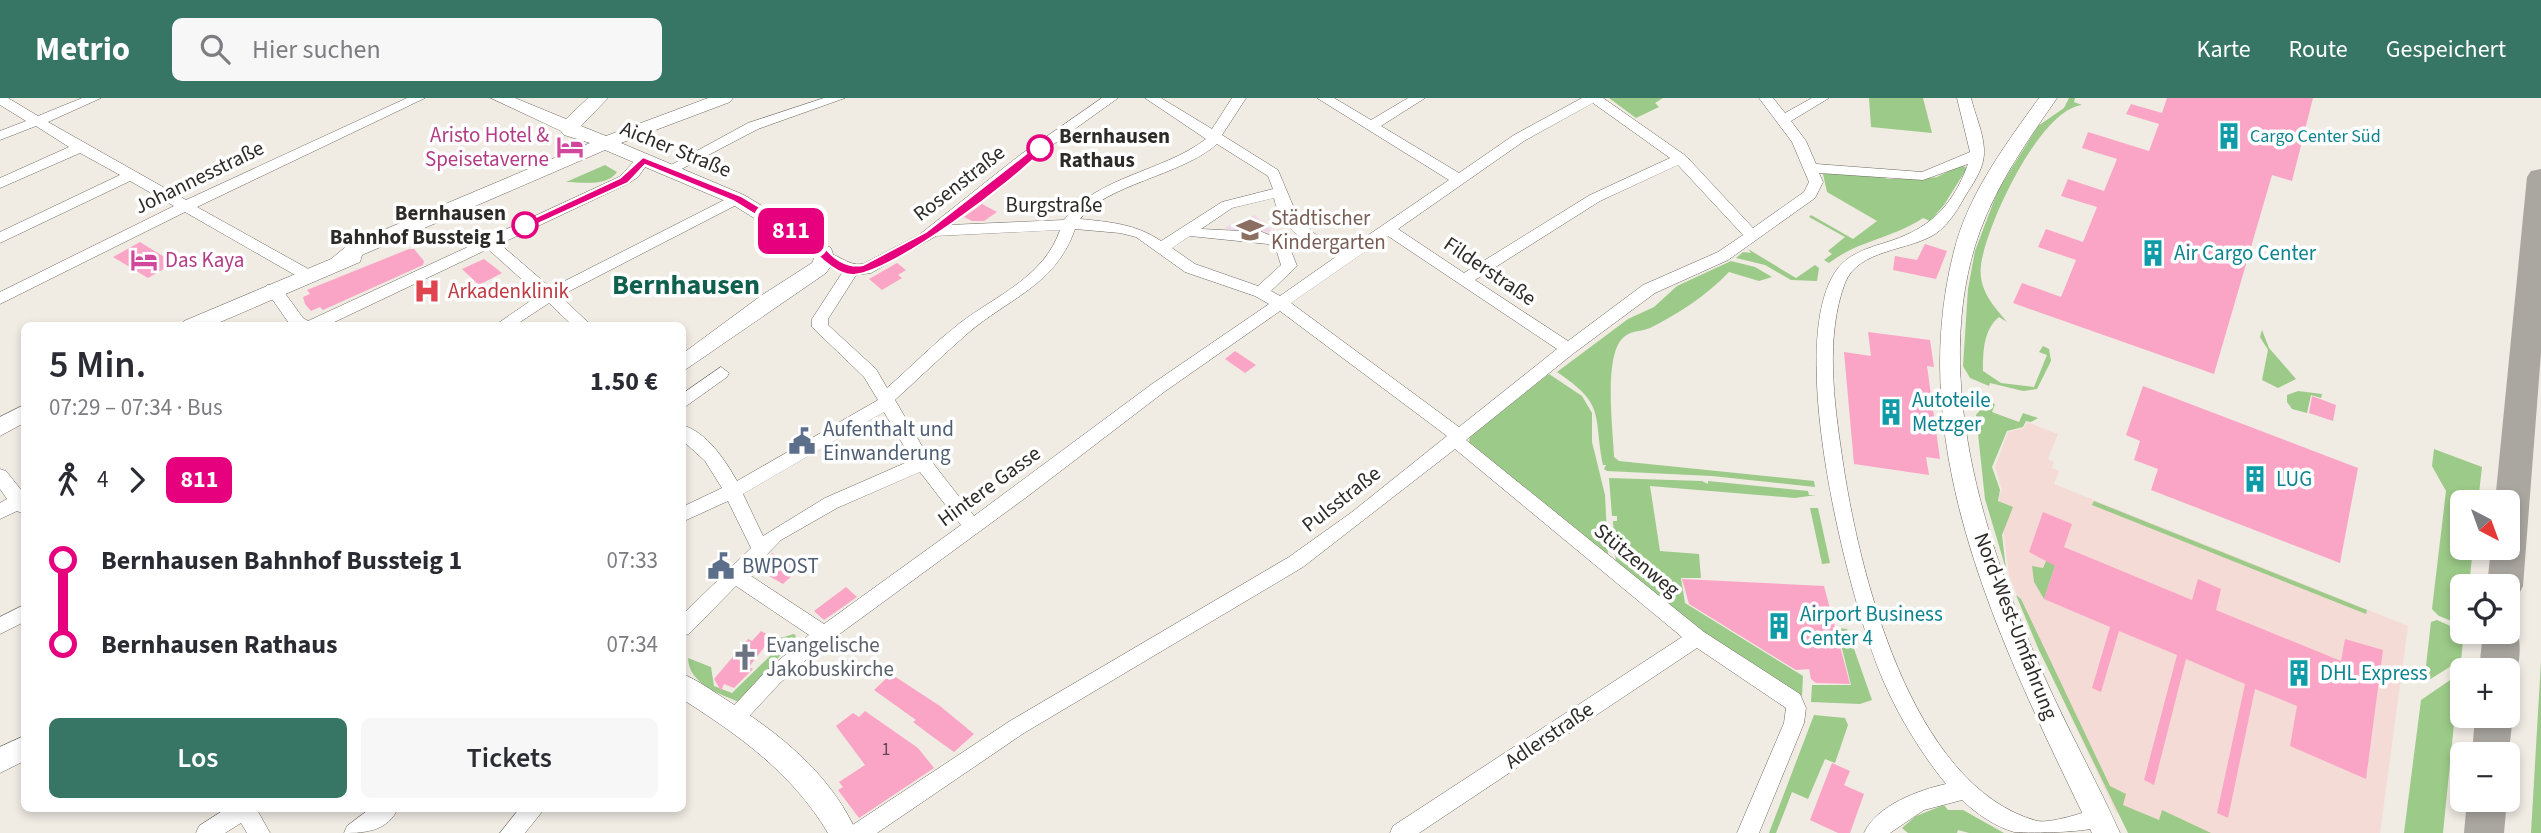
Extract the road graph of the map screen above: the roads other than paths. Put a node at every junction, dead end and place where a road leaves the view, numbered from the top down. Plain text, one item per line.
1 (94, 98) edge
2 (418, 98) edge
3 (500, 98) edge
4 (599, 98) edge
5 (724, 98) edge
6 (838, 98) edge
7 (1111, 98) edge
8 (1152, 98) edge
9 (1239, 98) edge
10 (1324, 98) edge
11 (1418, 98) edge
12 (1593, 98) edge
13 (1766, 98) edge
14 (1822, 98) edge
15 (1964, 98) edge
16 (2048, 98) edge
17 (0, 99) edge
18 (1784, 119) junction
19 (36, 121) junction
20 (1371, 126) junction
21 (640, 128) junction
22 (570, 131) junction
23 (0, 136) edge
24 (1216, 136) junction
25 (601, 144) junction
26 (80, 148) junction
27 (1977, 154) junction
28 (1681, 159) junction
29 (643, 160) junction
30 (1811, 168) junction
31 (667, 171) junction
32 (130, 176) junction
33 (1460, 180) junction
34 (0, 184) edge
35 (1281, 192) junction
36 (737, 199) junction
37 (185, 206) junction
38 (1069, 224) junction
39 (1388, 229) junction
40 (935, 231) junction
41 (1188, 231) junction
42 (1306, 235) junction
43 (1752, 235) junction
44 (0, 239) edge
45 (489, 242) junction
46 (1283, 246) junction
47 (1161, 248) junction
48 (1350, 256) junction
49 (825, 257) junction
50 (851, 271) junction
51 (307, 275) junction
52 (1464, 280) junction
53 (273, 289) junction
54 (1261, 292) junction
55 (550, 295) junction
56 (0, 299) edge
57 (1280, 303) junction
58 (200, 322) edge
59 (296, 322) edge
60 (318, 322) edge
61 (508, 322) edge
62 (580, 322) edge
63 (1568, 349) junction
64 (686, 362) edge
65 (721, 373) dead end
66 (686, 400) edge
67 (887, 400) junction
68 (21, 415) edge
69 (0, 428) edge
70 (686, 436) edge
71 (1456, 437) junction
72 (923, 463) junction
73 (0, 476) edge
74 (735, 490) junction
75 (21, 500) edge
76 (21, 503) edge
77 (0, 512) edge
78 (686, 513) edge
79 (972, 526) junction
80 (760, 548) junction
81 (736, 576) junction
82 (21, 615) edge
83 (686, 624) edge
84 (0, 626) edge
85 (823, 635) junction
86 (1697, 638) junction
87 (686, 687) edge
88 (735, 718) junction
89 (21, 750) edge
90 (0, 761) edge
91 (1966, 790) junction
92 (239, 812) edge
93 (246, 812) edge
94 (383, 812) edge
95 (531, 812) edge
96 (2102, 825) edge
97 (2042, 832) edge
98 (207, 833) edge
99 (259, 833) edge
100 (355, 833) edge
101 (512, 833) edge
102 (843, 833) edge
103 (859, 833) edge
104 (1401, 833) edge
105 (1748, 833) edge
106 (1875, 833) edge

1 - 19 street
2 - 37 street, Johannesstraße
3 - 22 main road, Aicher Straße
4 - 22 main road
5 - 21 main road
6 - 31 street
7 - 40 street, Rosenstraße
8 - 24 street
9 - 24 street
10 - 20 street
11 - 20 street
12 - 28 street
12 - 33 street, Hintere Gasse
13 - 18 street
14 - 18 street
15 - 27 street
16 - 96 main road, Nord-West-Umfahrung
17 - 19 street
18 - 30 street
19 - 23 street
19 - 26 street
20 - 33 street
21 - 25 main road
21 - 29 main road
22 - 25 main road, Aicher Straße
24 - 35 street
24 - 38 street
25 - 29 main road, Aicher Straße
25 - 51 main road
26 - 32 street
26 - 34 street
27 - 30 street
27 - 91 street
28 - 43 street
28 - 52 street
29 - 31 main road, Aicher Straße
29 - 45 street
30 - 43 street, Pulsstraße
31 - 36 main road, Aicher Straße
32 - 37 street
32 - 44 street
33 - 39 street, Hintere Gasse
35 - 41 street
35 - 42 street
36 - 49 main road, Aicher Straße
36 - 55 street
37 - 51 street
37 - 56 street, Johannesstraße
38 - 40 street, Burgstraße
38 - 47 street, Burgstraße
38 - 67 street
39 - 48 street, Hintere Gasse
39 - 52 street, Filderstraße
40 - 50 street, Rosenstraße
41 - 46 street
41 - 47 street
42 - 46 street
42 - 48 street
43 - 63 street, Pulsstraße
45 - 55 street
45 - 60 street
46 - 54 street
47 - 54 street, Burgstraße
48 - 57 street, Hintere Gasse
49 - 50 street
49 - 64 main road
50 - 67 street
51 - 53 main road
52 - 63 street, Filderstraße
53 - 58 main road
53 - 59 street
54 - 57 street, Burgstraße
55 - 61 street
55 - 62 street
57 - 71 street, Stützenweg
57 - 79 street, Hintere Gasse
63 - 71 street, Pulsstraße
65 - 66 street
67 - 72 street
67 - 74 street
68 - 69 main road
70 - 74 street
71 - 86 street, Stützenweg
71 - 103 street, Pulsstraße
72 - 79 street
72 - 80 street
73 - 75 street
74 - 78 street
74 - 80 street
76 - 77 street
79 - 85 street, Hintere Gasse
80 - 81 street
81 - 83 street
81 - 85 street
82 - 84 street
85 - 88 street, Hintere Gasse
86 - 104 street, Adlerstraße
86 - 105 street, Stützenweg
87 - 88 main road
88 - 102 main road
89 - 90 main road
91 - 97 street
91 - 106 street
92 - 98 street
93 - 99 street
94 - 100 street
95 - 101 street
96 - 97 street

